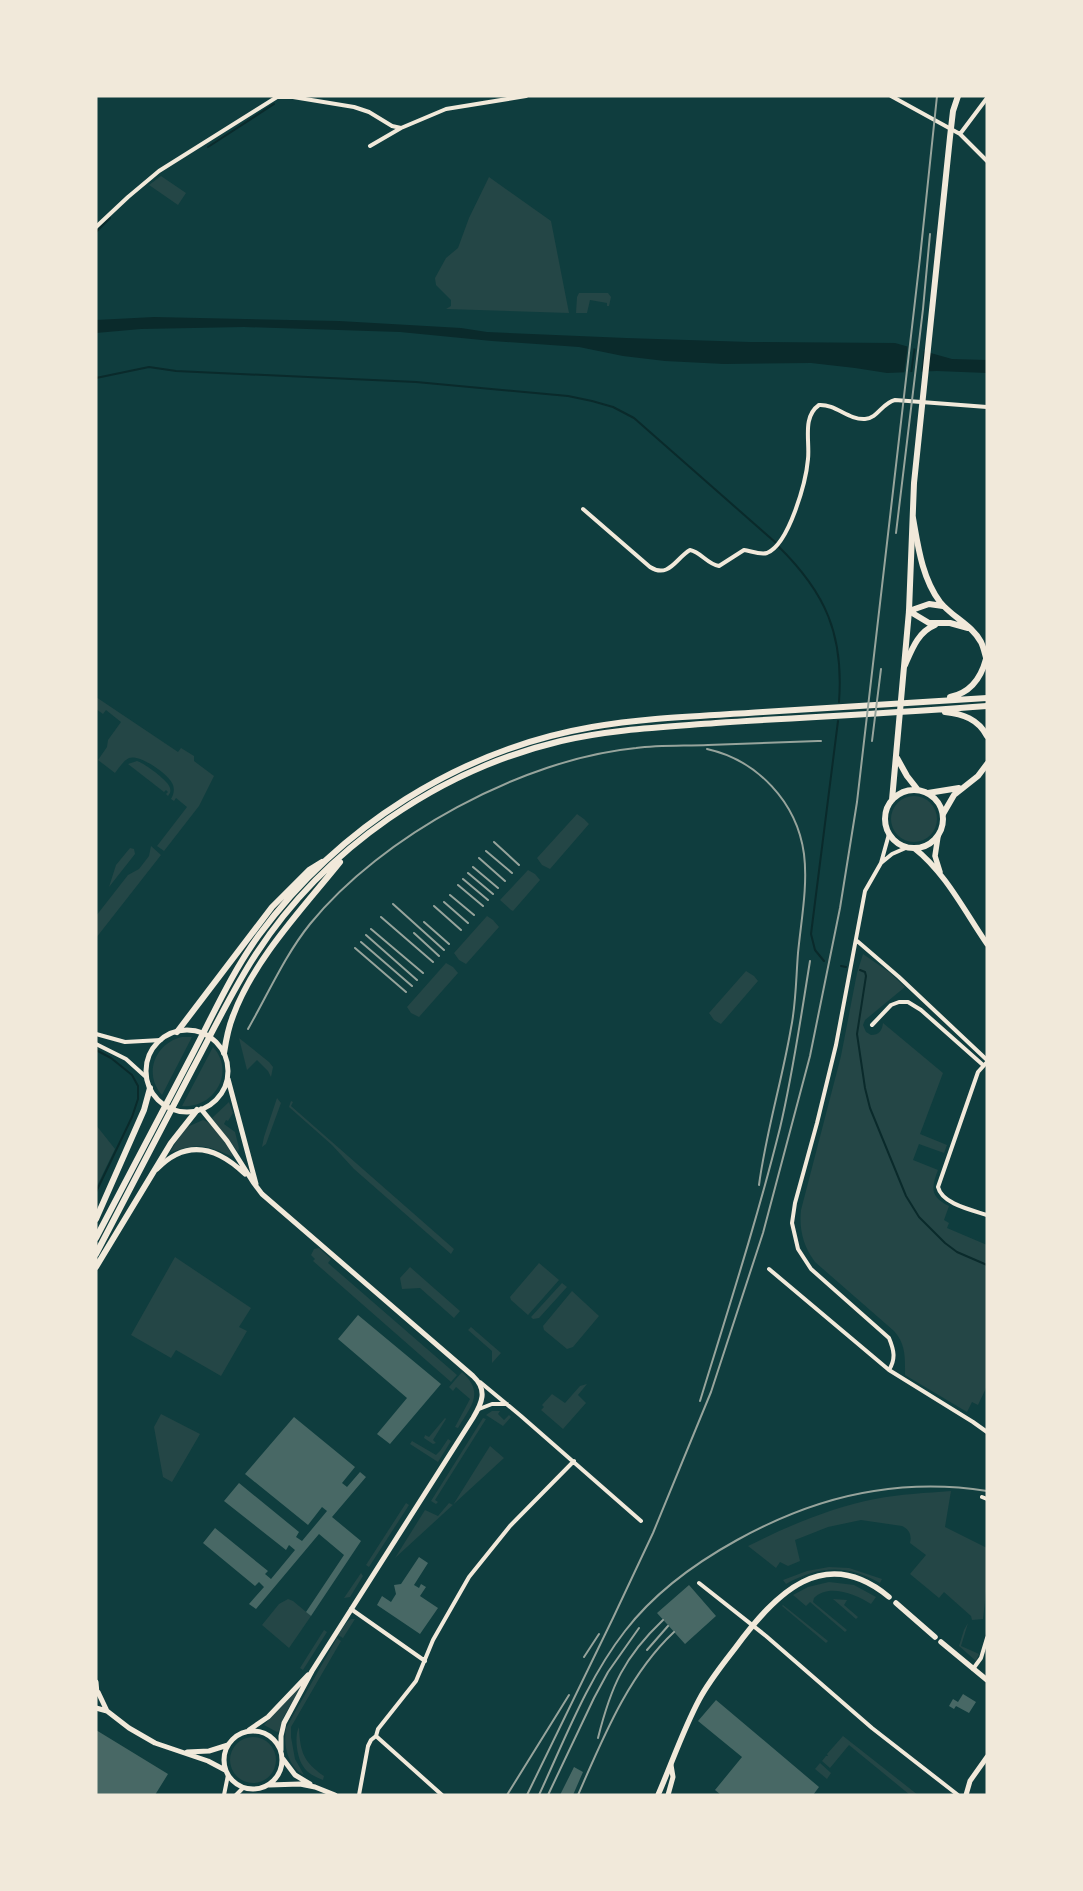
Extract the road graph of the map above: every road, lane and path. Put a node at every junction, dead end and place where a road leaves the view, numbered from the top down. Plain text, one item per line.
1 (526, 96) edge
2 (891, 96) edge
3 (953, 96) edge
4 (958, 96) edge
5 (277, 97) edge
6 (986, 99) edge
7 (953, 111) junction
8 (401, 128) junction
9 (960, 134) junction
10 (370, 146) dead end
11 (987, 161) edge
12 (96, 227) edge
13 (987, 407) edge
14 (583, 509) dead end
15 (913, 518) junction
16 (943, 606) junction
17 (909, 611) junction
18 (938, 623) junction
19 (969, 628) junction
20 (986, 660) edge
21 (905, 665) junction
22 (987, 698) edge
23 (926, 702) junction
24 (987, 706) edge
25 (924, 711) junction
26 (987, 736) edge
27 (896, 757) junction
28 (987, 764) edge
29 (960, 788) junction
30 (918, 790) junction
31 (928, 793) junction
32 (892, 800) junction
33 (943, 814) junction
34 (889, 834) junction
35 (938, 836) junction
36 (351, 848) junction
37 (911, 848) junction
38 (327, 860) junction
39 (881, 863) junction
40 (940, 874) junction
41 (856, 940) junction
42 (987, 944) edge
43 (872, 1025) dead end
44 (177, 1032) junction
45 (96, 1034) edge
46 (161, 1040) junction
47 (96, 1044) edge
48 (224, 1053) junction
49 (985, 1062) edge
50 (228, 1076) junction
51 (147, 1078) junction
52 (150, 1088) junction
53 (199, 1110) junction
54 (153, 1173) junction
55 (250, 1179) junction
56 (256, 1187) junction
57 (987, 1215) edge
58 (96, 1219) edge
59 (96, 1238) edge
60 (96, 1254) edge
61 (96, 1266) edge
62 (769, 1269) dead end
63 (889, 1370) junction
64 (479, 1382) junction
65 (507, 1404) junction
66 (479, 1409) junction
67 (987, 1432) edge
68 (574, 1461) junction
69 (642, 1521) dead end
70 (700, 1583) dead end
71 (889, 1597) dead end
72 (896, 1603) dead end
73 (350, 1609) junction
74 (753, 1625) junction
75 (935, 1637) dead end
76 (987, 1638) edge
77 (941, 1642) dead end
78 (425, 1661) junction
79 (973, 1669) junction
80 (312, 1671) junction
81 (987, 1680) edge
82 (96, 1682) edge
83 (97, 1695) edge
84 (96, 1708) edge
85 (107, 1711) junction
86 (248, 1731) junction
87 (376, 1736) junction
88 (228, 1745) junction
89 (281, 1750) junction
90 (183, 1752) junction
91 (987, 1757) edge
92 (283, 1759) junction
93 (670, 1765) junction
94 (226, 1772) junction
95 (268, 1786) junction
96 (315, 1787) junction
97 (243, 1788) junction
98 (224, 1795) edge
99 (236, 1795) edge
100 (335, 1795) edge
101 (359, 1795) edge
102 (442, 1795) edge
103 (658, 1795) edge
104 (668, 1795) edge
105 (958, 1795) edge
106 (966, 1795) edge

1 - 8 street
2 - 9 street
3 - 7 main road
4 - 7 main road
5 - 8 street
5 - 12 street
6 - 9 street
7 - 15 main road
8 - 10 street
9 - 11 street
13 - 14 street
15 - 16 main road
15 - 17 main road
16 - 17 main road
16 - 19 main road
17 - 18 main road
17 - 21 main road
18 - 19 main road
18 - 21 main road
19 - 20 main road
20 - 23 main road
21 - 27 main road
22 - 23 main road
23 - 38 main road
24 - 25 main road
25 - 26 main road
25 - 36 main road
27 - 30 main road
27 - 32 main road
28 - 29 main road
29 - 31 main road
29 - 33 main road
30 - 31 main road
30 - 32 main road
31 - 33 main road
32 - 34 main road
33 - 35 main road
34 - 37 main road
34 - 39 street
35 - 37 main road
35 - 40 main road
36 - 48 main road
36 - 60 main road
37 - 39 street
37 - 40 main road
38 - 44 main road
38 - 59 main road
39 - 41 street
40 - 42 main road
41 - 49 street
41 - 63 street
43 - 49 street
44 - 46 street
44 - 48 street
45 - 46 street
46 - 51 street
47 - 51 street
48 - 50 street
49 - 57 street
50 - 53 street
50 - 56 street
51 - 52 street
52 - 53 street
52 - 58 main road
53 - 54 main road
53 - 55 street
54 - 55 street
54 - 61 main road
55 - 56 street
56 - 64 street
62 - 63 street
63 - 67 street
64 - 65 street
64 - 66 street
65 - 66 street
65 - 68 street
66 - 73 street
68 - 69 street
68 - 78 street
70 - 74 street
71 - 74 main road
72 - 75 main road
73 - 78 street
73 - 80 street
74 - 93 main road
74 - 105 street
76 - 79 street
77 - 79 main road
78 - 87 street
79 - 81 main road
80 - 86 street
80 - 89 street
82 - 83 street
83 - 85 street
84 - 85 street
85 - 90 street
86 - 88 street
86 - 89 street
87 - 101 street
87 - 102 street
88 - 90 street
88 - 94 street
89 - 92 street
90 - 94 street
91 - 106 street
92 - 95 street
92 - 96 street
93 - 103 main road
93 - 104 street
94 - 97 street
94 - 98 street
95 - 96 street
95 - 97 street
96 - 100 street
97 - 99 street

